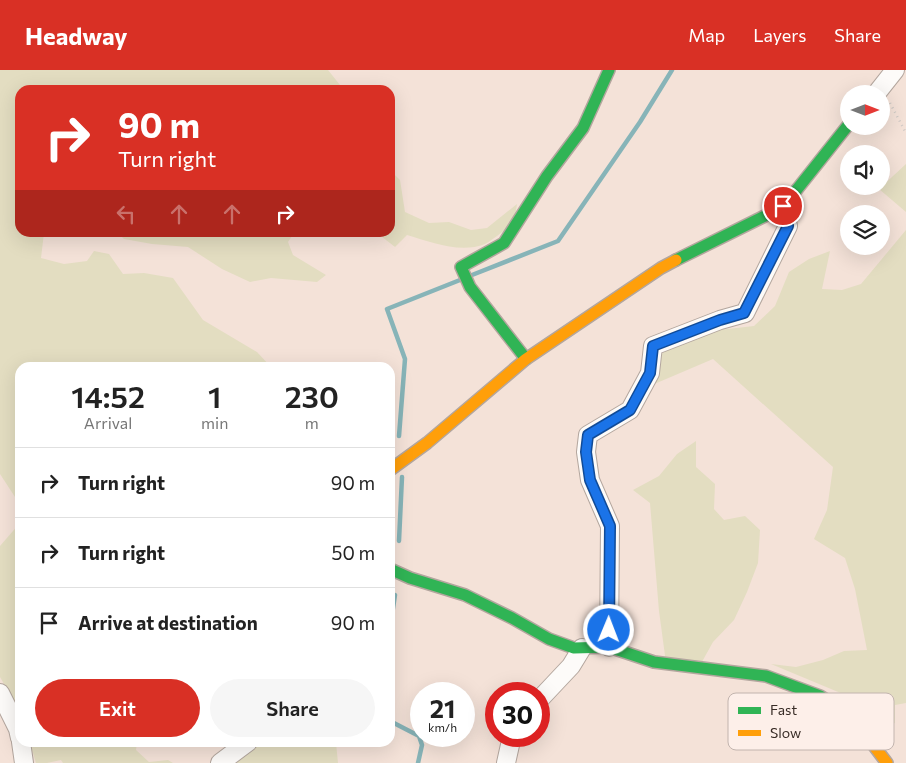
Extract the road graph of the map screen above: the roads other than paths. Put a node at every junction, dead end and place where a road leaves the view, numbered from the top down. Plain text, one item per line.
1 (609, 70) edge
2 (895, 70) edge
3 (884, 85) edge
4 (840, 135) edge
5 (783, 206) junction
6 (526, 359) junction
7 (395, 466) edge
8 (395, 571) edge
9 (609, 647) junction
10 (582, 648) junction
11 (550, 688) edge
12 (0, 693) edge
13 (813, 693) edge
14 (15, 723) edge
15 (22, 747) edge
16 (241, 747) edge
17 (510, 747) edge
18 (877, 750) edge
19 (24, 763) edge
20 (220, 763) edge
21 (506, 763) edge
22 (887, 763) edge

1 - 6 street
2 - 3 street
4 - 5 street
5 - 6 street
5 - 9 street
6 - 7 street
8 - 10 street
9 - 10 street
9 - 13 street
10 - 11 street
12 - 14 street
15 - 19 street
16 - 20 street
17 - 21 street
18 - 22 street

